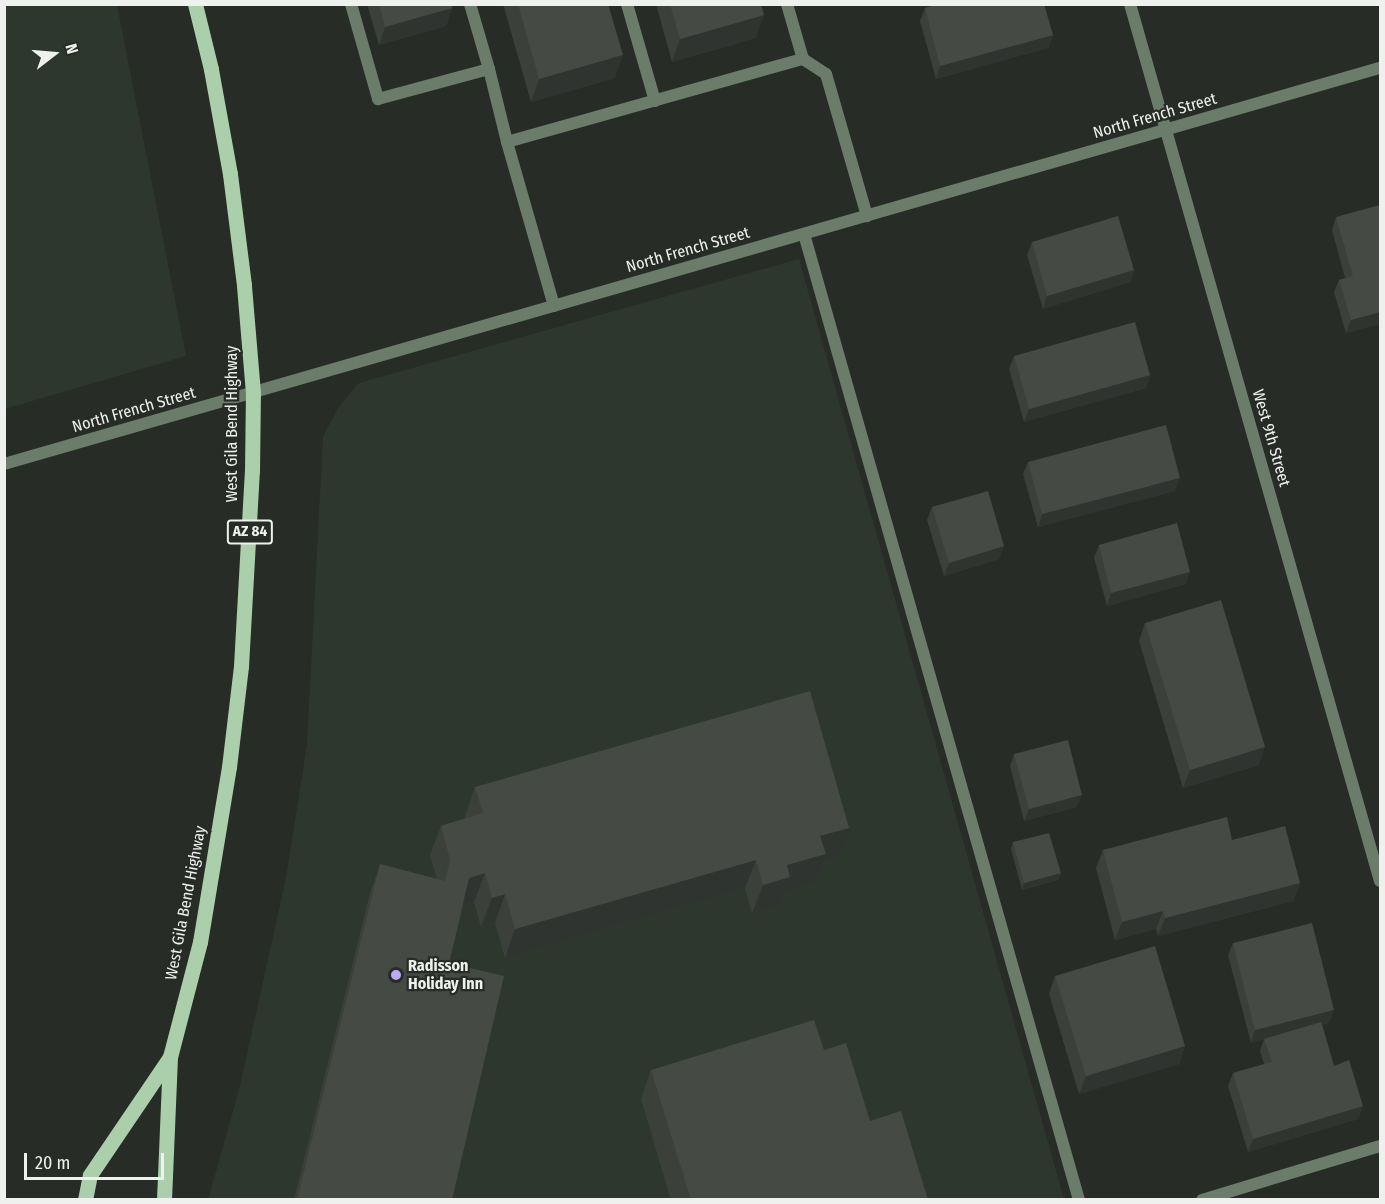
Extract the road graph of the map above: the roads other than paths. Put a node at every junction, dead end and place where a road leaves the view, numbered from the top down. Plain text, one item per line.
1 (195, 4) edge
2 (351, 4) edge
3 (470, 4) edge
4 (627, 4) edge
5 (787, 4) edge
6 (1130, 4) edge
7 (803, 59) junction
8 (1380, 68) edge
9 (489, 69) junction
10 (655, 101) junction
11 (1166, 130) junction
12 (507, 142) junction
13 (867, 216) junction
14 (804, 234) junction
15 (554, 306) junction
16 (253, 393) junction
17 (4, 464) edge
18 (1380, 881) edge
19 (170, 1057) junction
20 (1380, 1146) edge
21 (85, 1200) edge
22 (164, 1200) edge
23 (1079, 1200) edge
24 (1202, 1200) edge

1 - 16 main road, West Gila Bend Highway / AZ 84
2 - 9 street
3 - 9 street
4 - 10 street
5 - 7 street
6 - 11 street, West 9th Street
7 - 10 street
7 - 13 street
8 - 11 street, North French Street
9 - 12 street
10 - 12 street
11 - 13 street, North French Street
11 - 18 street, West 9th Street
12 - 15 street
13 - 14 street, North French Street
14 - 15 street, North French Street
14 - 23 street
15 - 16 street, North French Street
16 - 17 street, North French Street
16 - 19 main road, West Gila Bend Highway / AZ 84
19 - 21 main road, West Gila Bend Highway / AZ 84
19 - 22 main road, West Gila Bend Highway / AZ 84
20 - 24 street

